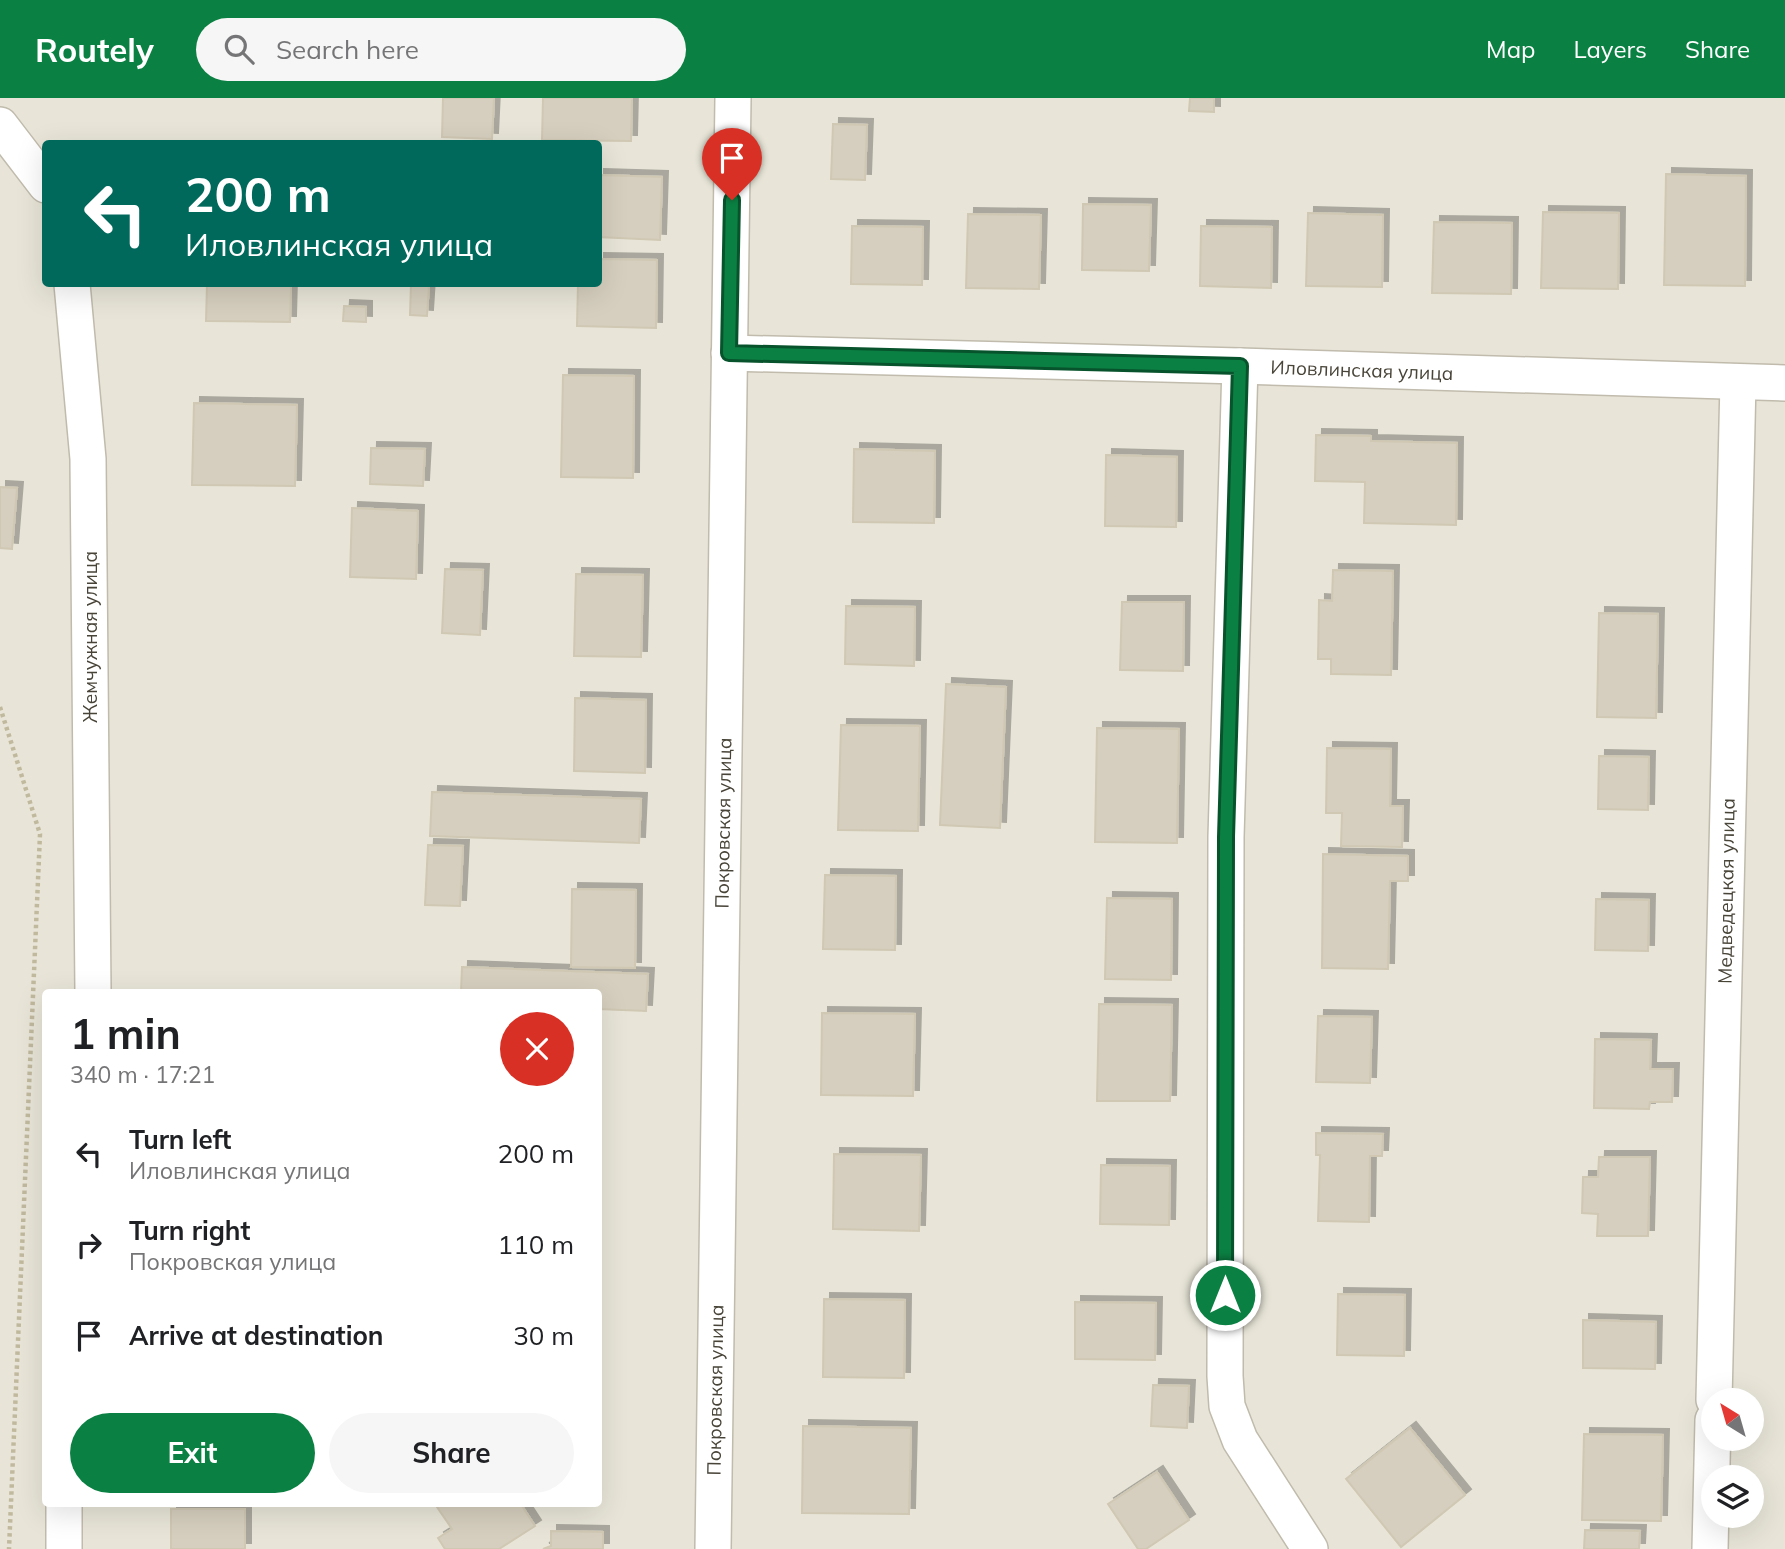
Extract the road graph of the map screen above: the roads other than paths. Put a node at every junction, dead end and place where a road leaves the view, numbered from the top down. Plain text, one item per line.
1 (733, 98) edge
2 (0, 125) edge
3 (42, 180) edge
4 (72, 287) edge
5 (729, 353) junction
6 (1240, 366) junction
7 (1738, 382) junction
8 (1785, 383) edge
9 (93, 989) edge
10 (1714, 1388) edge
11 (1712, 1451) edge
12 (64, 1507) edge
13 (64, 1549) edge
14 (713, 1549) edge
15 (1310, 1549) edge
16 (1710, 1549) edge

1 - 5 street, Покровская улица
2 - 3 street
4 - 9 street, Жемчужная улица
5 - 6 street, Иловлинская улица
5 - 14 street, Покровская улица
6 - 7 street, Иловлинская улица
6 - 15 street
7 - 8 street, Иловлинская улица
7 - 10 street, Медведецкая улица
11 - 16 street
12 - 13 street

